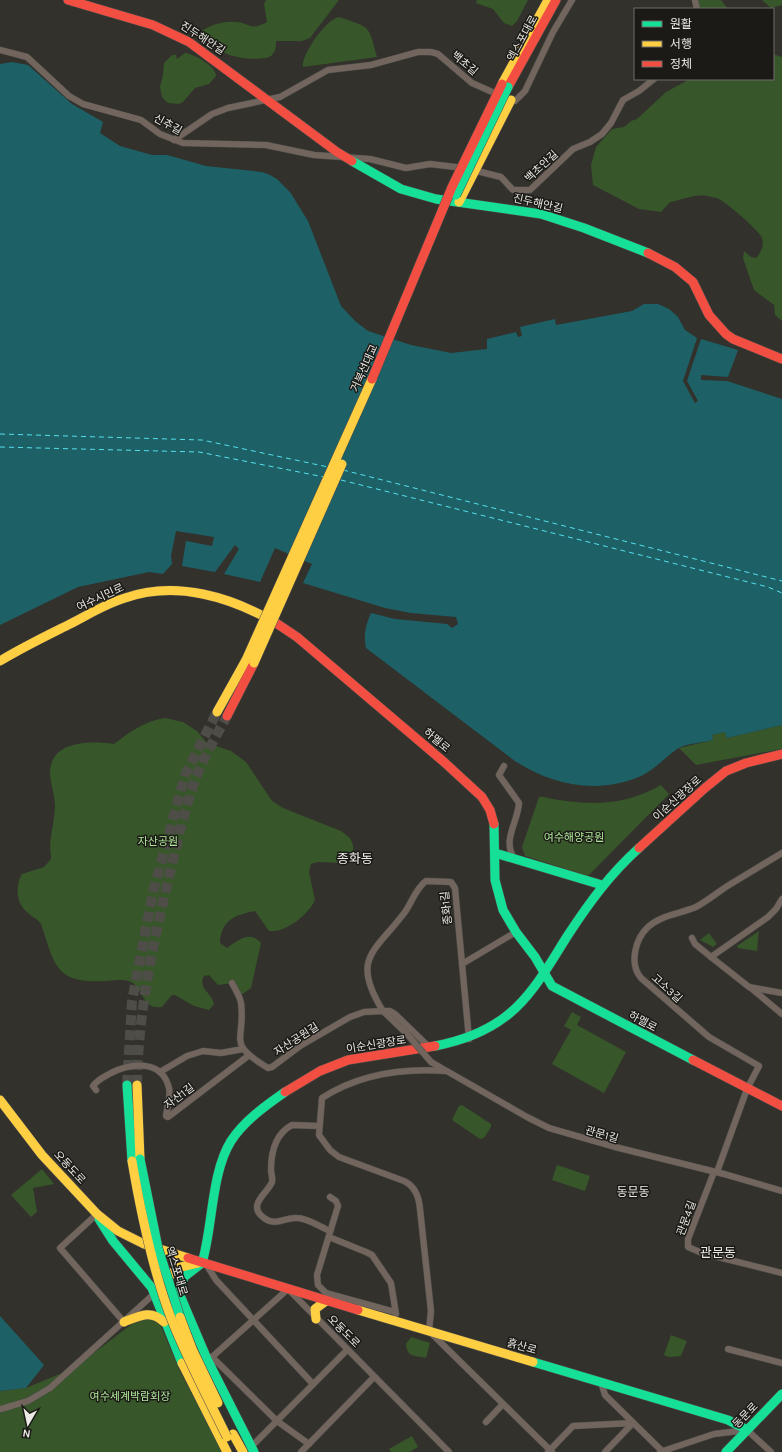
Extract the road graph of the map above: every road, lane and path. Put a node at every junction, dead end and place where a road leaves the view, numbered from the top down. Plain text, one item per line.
1 (68, 0) edge
2 (548, 0) edge
3 (556, 0) edge
4 (572, 0) edge
5 (0, 50) edge
6 (653, 80) edge
7 (505, 86) junction
8 (269, 100) junction
9 (511, 100) junction
10 (174, 140) junction
11 (346, 158) junction
12 (475, 170) junction
13 (459, 202) junction
14 (782, 359) edge
15 (263, 615) joint
16 (0, 661) edge
17 (250, 662) junction
18 (217, 712) tunnel mouth
19 (227, 716) tunnel mouth
20 (782, 754) edge
21 (504, 766) dead end
22 (495, 853) junction
23 (782, 853) edge
24 (514, 858) junction
25 (602, 885) junction
26 (782, 899) edge
27 (516, 932) junction
28 (692, 938) dead end
29 (711, 957) junction
30 (462, 964) junction
31 (543, 971) junction
32 (232, 983) dead end
33 (750, 987) junction
34 (782, 993) edge
35 (383, 1011) junction
36 (782, 1014) edge
37 (469, 1039) junction
38 (430, 1048) junction
39 (244, 1050) junction
40 (248, 1056) junction
41 (445, 1071) junction
42 (160, 1072) junction
43 (136, 1084) tunnel mouth
44 (127, 1085) tunnel mouth
45 (747, 1089) junction
46 (96, 1090) dead end
47 (0, 1100) edge
48 (782, 1106) edge
49 (319, 1126) junction
50 (136, 1160) junction
51 (715, 1172) junction
52 (782, 1191) edge
53 (330, 1197) dead end
54 (97, 1214) junction
55 (329, 1234) junction
56 (204, 1263) junction
57 (782, 1273) edge
58 (288, 1289) junction
59 (155, 1292) junction
60 (326, 1300) junction
61 (396, 1317) junction
62 (316, 1319) junction
63 (252, 1321) junction
64 (124, 1322) junction
65 (166, 1324) junction
66 (429, 1331) junction
67 (201, 1346) junction
68 (728, 1349) dead end
69 (347, 1350) junction
70 (179, 1356) junction
71 (210, 1358) junction
72 (782, 1363) edge
73 (374, 1377) junction
74 (601, 1382) junction
75 (313, 1384) junction
76 (782, 1394) edge
77 (503, 1404) junction
78 (0, 1409) edge
79 (277, 1421) junction
80 (486, 1422) dead end
81 (633, 1423) junction
82 (747, 1430) junction
83 (230, 1435) junction
84 (309, 1444) junction
85 (249, 1450) edge
86 (550, 1451) edge
87 (227, 1452) edge
88 (235, 1452) edge
89 (301, 1452) edge
90 (449, 1452) edge
91 (605, 1452) edge
92 (661, 1452) edge
93 (726, 1452) edge
94 (771, 1452) edge

1 - 8 street, 진두해안길
2 - 7 street, 엑스포대로
3 - 7 street, 엑스포대로
4 - 9 street
5 - 10 street, 신추길
6 - 12 street, 백초안길
7 - 17 street, 거북선대교, bridge
8 - 9 street, 백초길
8 - 10 street
8 - 11 street, 진두해안길
9 - 12 street
10 - 11 street, 신추길
11 - 12 street, 백초안길
11 - 13 street, 진두해안길
12 - 13 street
13 - 14 street, 진두해안길
15 - 16 street, 여수시민로
15 - 22 street, 하멜로
17 - 18 street
17 - 19 street
20 - 25 street, 이순신광장로
21 - 24 street
22 - 24 street
22 - 27 street, 하멜로
23 - 45 street, 고소3길
24 - 25 street
25 - 31 street, 이순신광장로
26 - 29 street
27 - 30 street
27 - 31 street, 하멜로
28 - 29 street
29 - 33 street
30 - 35 street, 종화1길
30 - 37 street, 종화1길
31 - 37 street, 이순신광장로
31 - 45 street, 하멜로
32 - 39 street, 자산공원길
33 - 34 street
33 - 36 street
35 - 38 street, 자산공원길
35 - 40 street, 자산공원길
35 - 41 street, 관문1길, bridge
37 - 38 street, 이순신광장로
38 - 56 street, 이순신광장로
39 - 40 street, 자산공원길
39 - 42 street
40 - 42 street, 자산1길
41 - 49 street
41 - 51 street, 관문1길
42 - 46 street
43 - 50 street, 엑스포대로
44 - 50 street, 엑스포대로
45 - 48 street, 하멜로
45 - 51 street, 고소3길
47 - 54 street, 오동도로
49 - 55 street
49 - 66 street
50 - 83 street, 엑스포대로, bridge
51 - 52 street, 관문1길
51 - 57 street, 관문4길
53 - 55 street
54 - 56 street, 오동도로
54 - 59 street
54 - 64 street
55 - 61 street
55 - 61 street
56 - 58 street, 오동도로
56 - 59 street, 오동도로
56 - 63 street
56 - 67 street
58 - 60 street, 흙산로
58 - 62 street, 오동도로
58 - 63 street
59 - 64 street
59 - 65 street
60 - 61 street, 흙산로
60 - 62 street
61 - 66 street, 흙산로
62 - 69 street, 오동도로
63 - 71 street
63 - 75 street
64 - 65 street
64 - 78 street
65 - 70 street
66 - 74 street, 흙산로
66 - 77 street
67 - 70 street
67 - 71 street
68 - 72 street
69 - 73 street, 오동도로
69 - 75 street
70 - 87 street
71 - 79 street
71 - 85 street
73 - 84 street
73 - 90 street, 오동도로
74 - 81 street
74 - 82 street, 흙산로
75 - 79 street
76 - 82 street, 동문로
77 - 80 street
77 - 86 street
79 - 84 street
79 - 85 street
81 - 86 street
81 - 91 street
81 - 92 street
82 - 92 street
82 - 93 street, 동문로
82 - 94 street
83 - 85 street, 엑스포대로
83 - 88 street, 엑스포대로
84 - 89 street

